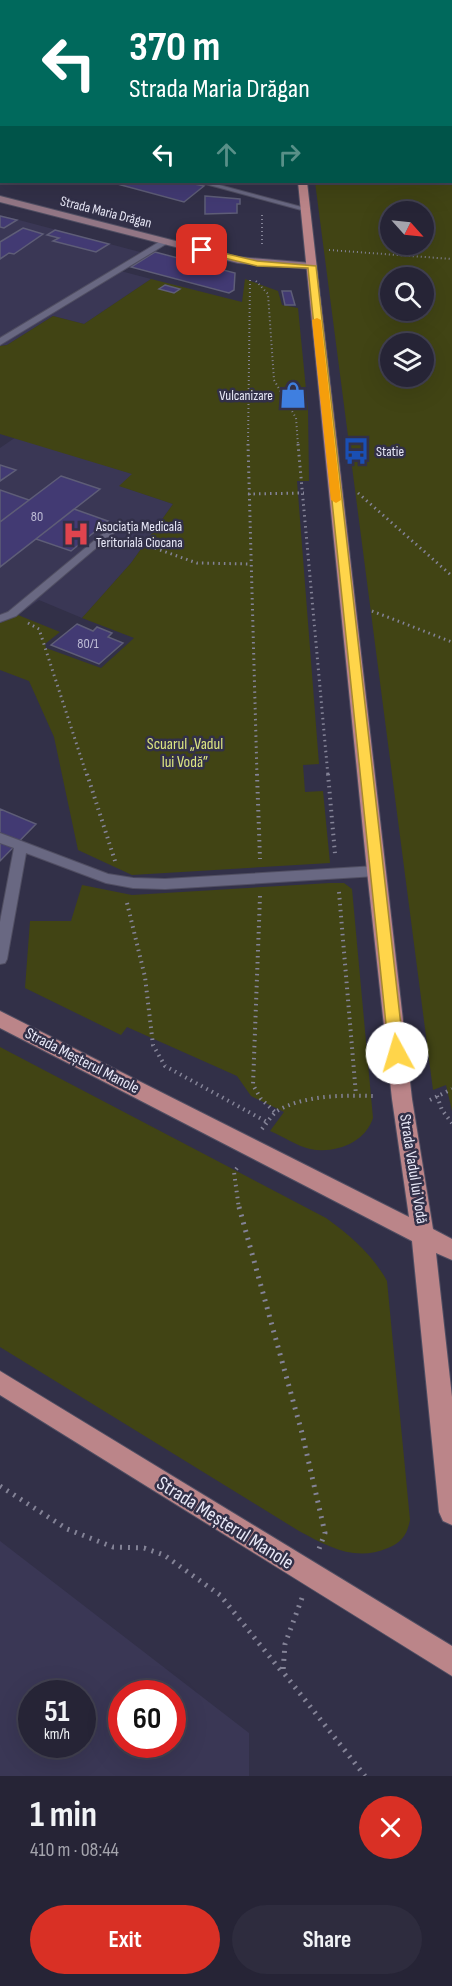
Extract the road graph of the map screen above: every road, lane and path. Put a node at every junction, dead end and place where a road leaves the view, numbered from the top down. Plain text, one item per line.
1 (206, 183) edge
2 (302, 183) edge
3 (0, 199) edge
4 (305, 209) junction
5 (166, 241) junction
6 (326, 249) dead end
7 (452, 259) edge
8 (257, 263) junction
9 (312, 266) junction
10 (250, 277) junction
11 (0, 342) edge
12 (304, 493) junction
13 (248, 494) junction
14 (357, 502) dead end
15 (118, 524) dead end
16 (108, 532) junction
17 (250, 564) junction
18 (452, 576) edge
19 (370, 600) dead end
20 (0, 619) edge
21 (452, 642) edge
22 (0, 838) edge
23 (21, 847) junction
24 (376, 871) junction
25 (337, 873) junction
26 (261, 877) junction
27 (0, 959) edge
28 (0, 1018) edge
29 (452, 1089) edge
30 (356, 1095) junction
31 (374, 1096) dead end
32 (437, 1096) junction
33 (430, 1100) dead end
34 (276, 1112) junction
35 (452, 1123) edge
36 (250, 1147) junction
37 (423, 1235) junction
38 (452, 1250) edge
39 (0, 1382) edge
40 (0, 1486) edge
41 (452, 1512) edge
42 (310, 1576) junction
43 (452, 1662) edge
44 (283, 1672) junction
45 (365, 1776) edge

1 - 4 lane
2 - 4 main road, Strada Vadul lui Vodă
3 - 5 main road, Strada Maria Drăgan
4 - 9 main road, Strada Vadul lui Vodă
5 - 8 main road, Strada Maria Drăgan
5 - 11 lane
6 - 7 path
8 - 9 main road, Strada Maria Drăgan
8 - 10 path
9 - 24 main road, Strada Vadul lui Vodă
10 - 12 path
10 - 13 path
12 - 13 path
12 - 25 path
13 - 17 path
14 - 18 path
15 - 16 lane
16 - 17 path
16 - 20 lane
17 - 26 path
19 - 21 path
22 - 23 lane
23 - 26 lane
23 - 27 lane
24 - 25 lane
24 - 37 main road, Strada Vadul lui Vodă
25 - 26 lane
25 - 30 path
26 - 34 path
28 - 36 main road, Strada Meșterul Manole
29 - 32 path
30 - 31 path
30 - 34 path
32 - 33 path
32 - 35 path
34 - 36 path
36 - 37 main road, Strada Meșterul Manole
36 - 42 path
37 - 38 main road, Strada Meșterul Manole
37 - 41 main road, Strada Vadul lui Vodă
39 - 42 main road, Strada Meșterul Manole
40 - 44 path
42 - 43 main road, Strada Meșterul Manole
42 - 44 path
44 - 45 path

